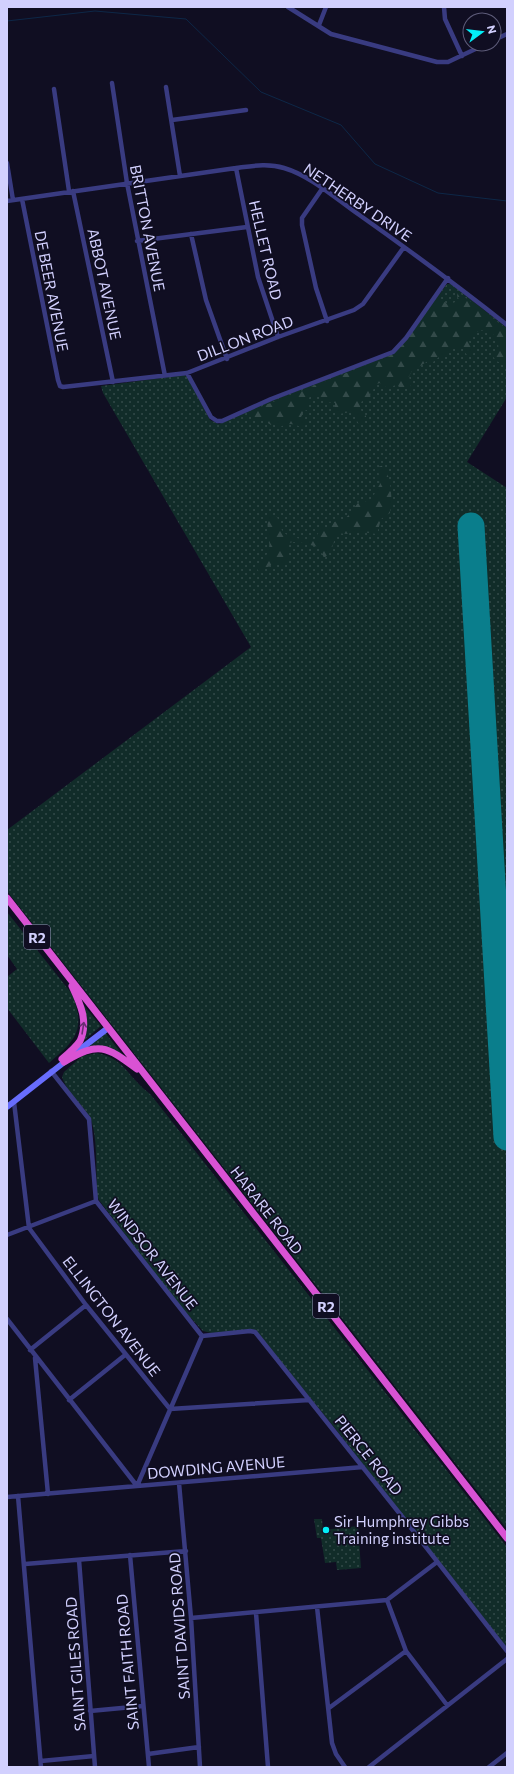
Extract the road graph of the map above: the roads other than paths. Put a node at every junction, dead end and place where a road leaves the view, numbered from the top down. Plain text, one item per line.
1 (288, 7) edge
2 (326, 7) edge
3 (444, 7) edge
4 (319, 25) junction
5 (470, 52) edge
6 (462, 56) junction
7 (112, 83) dead end
8 (166, 87) dead end
9 (54, 89) dead end
10 (246, 110) dead end
11 (172, 120) junction
12 (7, 163) edge
13 (236, 168) junction
14 (180, 176) junction
15 (127, 183) junction
16 (322, 189) junction
17 (71, 191) junction
18 (22, 199) junction
19 (13, 200) junction
20 (7, 201) edge
21 (247, 227) junction
22 (191, 234) junction
23 (137, 241) junction
24 (404, 247) junction
25 (448, 278) junction
26 (327, 321) junction
27 (507, 325) edge
28 (278, 337) junction
29 (227, 359) junction
30 (187, 374) junction
31 (165, 376) junction
32 (113, 382) junction
33 (62, 387) joint
34 (7, 898) edge
35 (67, 975) junction
36 (107, 1026) junction
37 (64, 1061) junction
38 (53, 1070) junction
39 (146, 1075) junction
40 (14, 1102) junction
41 (7, 1107) edge
42 (96, 1201) junction
43 (29, 1228) junction
44 (7, 1235) edge
45 (86, 1305) junction
46 (7, 1319) edge
47 (202, 1336) junction
48 (30, 1350) junction
49 (126, 1355) junction
50 (35, 1357) junction
51 (69, 1400) junction
52 (308, 1400) junction
53 (170, 1409) junction
54 (363, 1467) junction
55 (179, 1483) junction
56 (136, 1486) junction
57 (48, 1494) junction
58 (18, 1496) junction
59 (7, 1497) edge
60 (507, 1538) edge
61 (186, 1551) junction
62 (130, 1555) junction
63 (79, 1560) junction
64 (437, 1562) junction
65 (25, 1564) junction
66 (387, 1600) junction
67 (318, 1607) junction
68 (256, 1613) junction
69 (191, 1618) junction
70 (406, 1651) junction
71 (507, 1651) edge
72 (507, 1659) edge
73 (448, 1705) junction
74 (142, 1706) junction
75 (329, 1708) junction
76 (90, 1711) junction
77 (199, 1747) junction
78 (507, 1753) edge
79 (148, 1754) junction
80 (94, 1756) junction
81 (41, 1760) junction
82 (41, 1767) edge
83 (95, 1767) edge
84 (149, 1767) edge
85 (200, 1767) edge
86 (268, 1767) edge
87 (345, 1767) edge
88 (369, 1767) edge
89 (489, 1767) edge

1 - 4 street
2 - 4 street
3 - 6 street
4 - 6 street
5 - 6 street
7 - 15 street, BRITTON AVENUE
8 - 11 street
9 - 17 street, ABBOT AVENUE
10 - 11 street
11 - 14 street
12 - 19 street
13 - 14 street, NETHERBY DRIVE
13 - 16 street, NETHERBY DRIVE
13 - 21 street, HELLET ROAD
14 - 15 street, NETHERBY DRIVE
15 - 17 street, NETHERBY DRIVE
15 - 23 street, BRITTON AVENUE
16 - 24 street, NETHERBY DRIVE
16 - 26 street
17 - 18 street, NETHERBY DRIVE
17 - 32 street, ABBOT AVENUE
18 - 19 street, NETHERBY DRIVE
18 - 33 street, DE BEER AVENUE
19 - 20 street, NETHERBY DRIVE
21 - 22 street
21 - 28 street, HELLET ROAD
22 - 23 street
22 - 29 street
23 - 31 street, BRITTON AVENUE
24 - 25 street, NETHERBY DRIVE
24 - 26 street, DILLON ROAD
25 - 27 street, NETHERBY DRIVE
25 - 30 street
26 - 28 street, DILLON ROAD
28 - 29 street, DILLON ROAD
29 - 30 street, DILLON ROAD
30 - 31 street, DILLON ROAD
31 - 32 street, DILLON ROAD
32 - 33 street, DILLON ROAD
34 - 35 highway, HARARE ROAD / R2
35 - 36 highway, HARARE ROAD / R2
37 -> 35 highway
36 - 37 main road
36 - 39 highway, HARARE ROAD / R2
37 - 38 main road
37 - 39 highway
38 - 40 main road
38 - 42 street, WINDSOR AVENUE
39 - 60 highway, HARARE ROAD / R2
40 - 41 main road
40 - 43 street, ELLINGTON AVENUE
42 - 43 street
42 - 47 street, WINDSOR AVENUE
43 - 44 street
43 - 45 street, ELLINGTON AVENUE
45 - 48 street
45 - 49 street, ELLINGTON AVENUE
46 - 48 street, DOWDING AVENUE
47 - 52 street, PIERCE ROAD
47 - 53 street
48 - 50 street, DOWDING AVENUE
49 - 51 street
49 - 53 street, ELLINGTON AVENUE
50 - 51 street, DOWDING AVENUE
50 - 57 street
51 - 56 street, DOWDING AVENUE
52 - 53 street
52 - 54 street, PIERCE ROAD
53 - 56 street
54 - 55 street, DOWDING AVENUE
54 - 64 street, PIERCE ROAD
55 - 56 street, DOWDING AVENUE
55 - 61 street, SAINT DAVIDS ROAD
56 - 57 street
57 - 58 street
58 - 59 street
58 - 65 street
61 - 62 street
61 - 69 street, SAINT DAVIDS ROAD
62 - 63 street
62 - 74 street, SAINT FAITH ROAD
63 - 65 street
63 - 76 street, SAINT GILES ROAD
64 - 66 street
64 - 71 street, PIERCE ROAD
65 - 81 street
66 - 67 street
66 - 70 street
67 - 68 street
67 - 75 street
68 - 69 street
68 - 86 street
69 - 77 street, SAINT DAVIDS ROAD
70 - 73 street
70 - 75 street
72 - 73 street
73 - 88 street
74 - 76 street
74 - 79 street, SAINT FAITH ROAD
75 - 87 street
76 - 80 street, SAINT GILES ROAD
77 - 79 street
77 - 85 street, SAINT DAVIDS ROAD
78 - 89 street
79 - 84 street, SAINT FAITH ROAD
80 - 81 street
80 - 83 street, SAINT GILES ROAD
81 - 82 street

